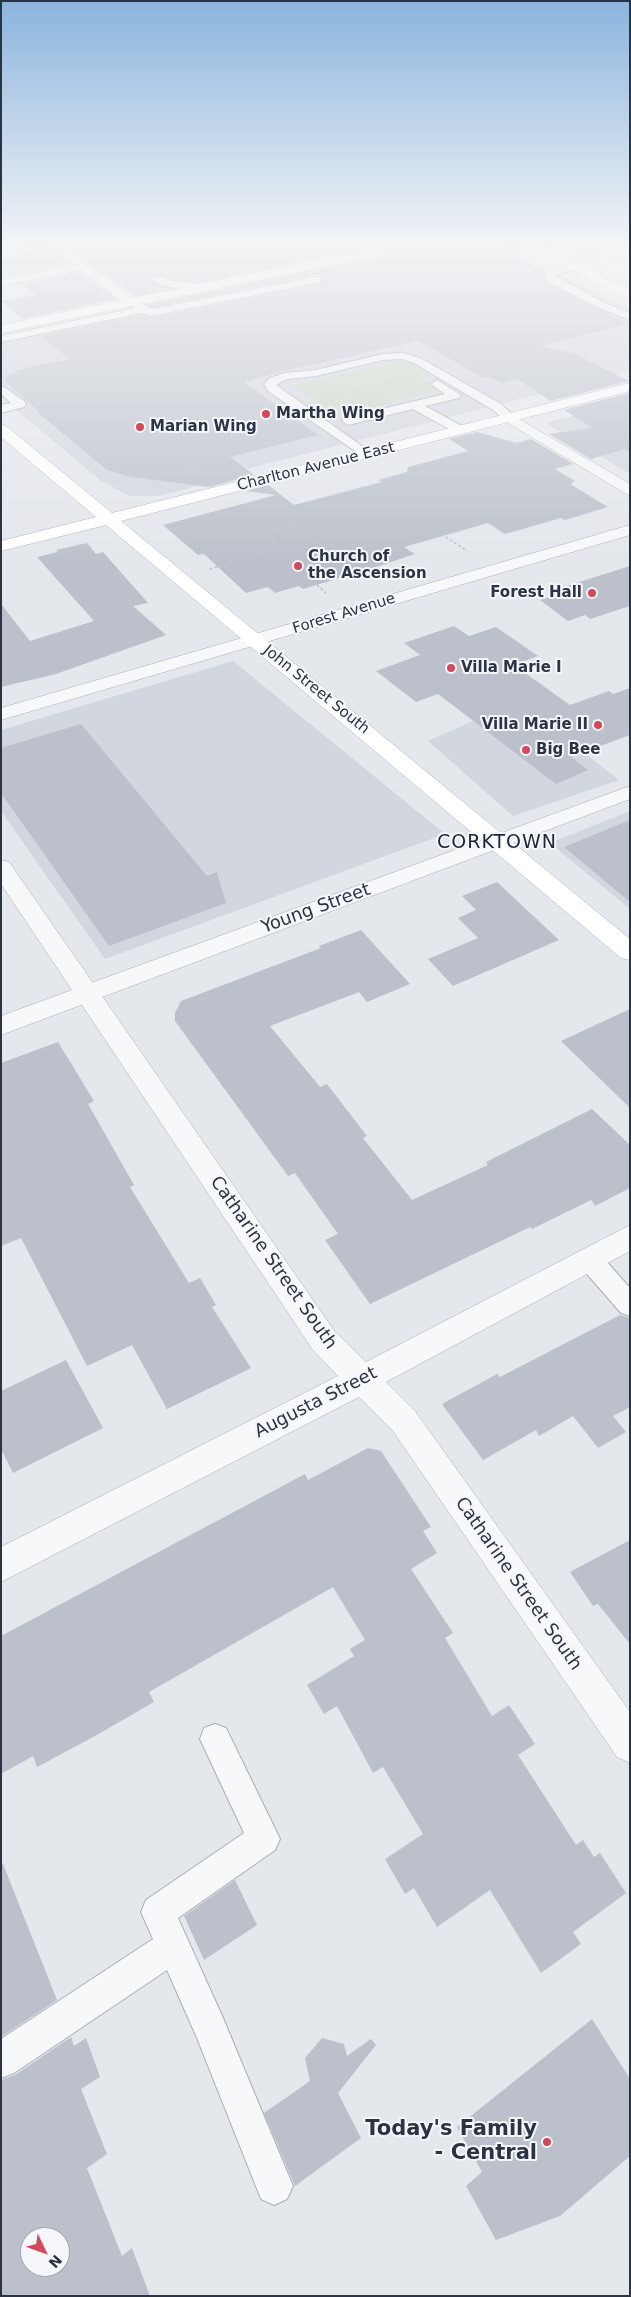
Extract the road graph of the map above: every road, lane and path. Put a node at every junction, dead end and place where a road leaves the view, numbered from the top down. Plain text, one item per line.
1 (425, 377) dead end
2 (630, 387) edge
3 (1, 388) edge
4 (415, 404) junction
5 (402, 408) junction
6 (1, 409) edge
7 (510, 418) junction
8 (348, 421) dead end
9 (1, 429) edge
10 (453, 432) junction
11 (365, 454) junction
12 (196, 458) dead end
13 (195, 467) dead end
14 (630, 491) edge
15 (108, 519) junction
16 (630, 530) edge
17 (320, 544) dead end
18 (1, 546) edge
19 (238, 546) dead end
20 (317, 585) dead end
21 (323, 590) dead end
22 (256, 641) junction
23 (1, 714) edge
24 (630, 792) edge
25 (497, 842) junction
26 (1, 867) edge
27 (630, 952) edge
28 (88, 994) junction
29 (1, 1026) edge
30 (630, 1237) edge
31 (589, 1259) junction
32 (630, 1306) edge
33 (362, 1380) junction
34 (1, 1565) edge
35 (216, 1739) dead end
36 (630, 1744) edge
37 (173, 1946) junction
38 (1, 2060) edge
39 (274, 2186) dead end

1 - 4 lane
2 - 7 main road, Charlton Avenue East
3 - 6 lane
4 - 5 lane
4 - 10 lane
5 - 8 lane
5 - 10 lane
7 - 10 main road, Charlton Avenue East
7 - 11 lane
7 - 14 street
9 - 15 main road, John Street South
10 - 11 main road, Charlton Avenue East
11 - 15 main road, Charlton Avenue East
12 - 13 path
15 - 18 main road, Charlton Avenue East
15 - 22 main road, John Street South
16 - 22 street, Forest Avenue
17 - 19 path
20 - 21 path
22 - 23 street, Forest Avenue
22 - 25 main road, John Street South
24 - 25 street, Young Street
25 - 27 main road, John Street South
25 - 28 street, Young Street
26 - 28 street, Catharine Street South
28 - 29 street, Young Street
28 - 33 street, Catharine Street South
30 - 31 street, Augusta Street
31 - 32 lane
31 - 33 street, Augusta Street
33 - 34 street, Augusta Street
33 - 36 street, Catharine Street South
35 - 37 lane
37 - 38 lane
37 - 39 lane

